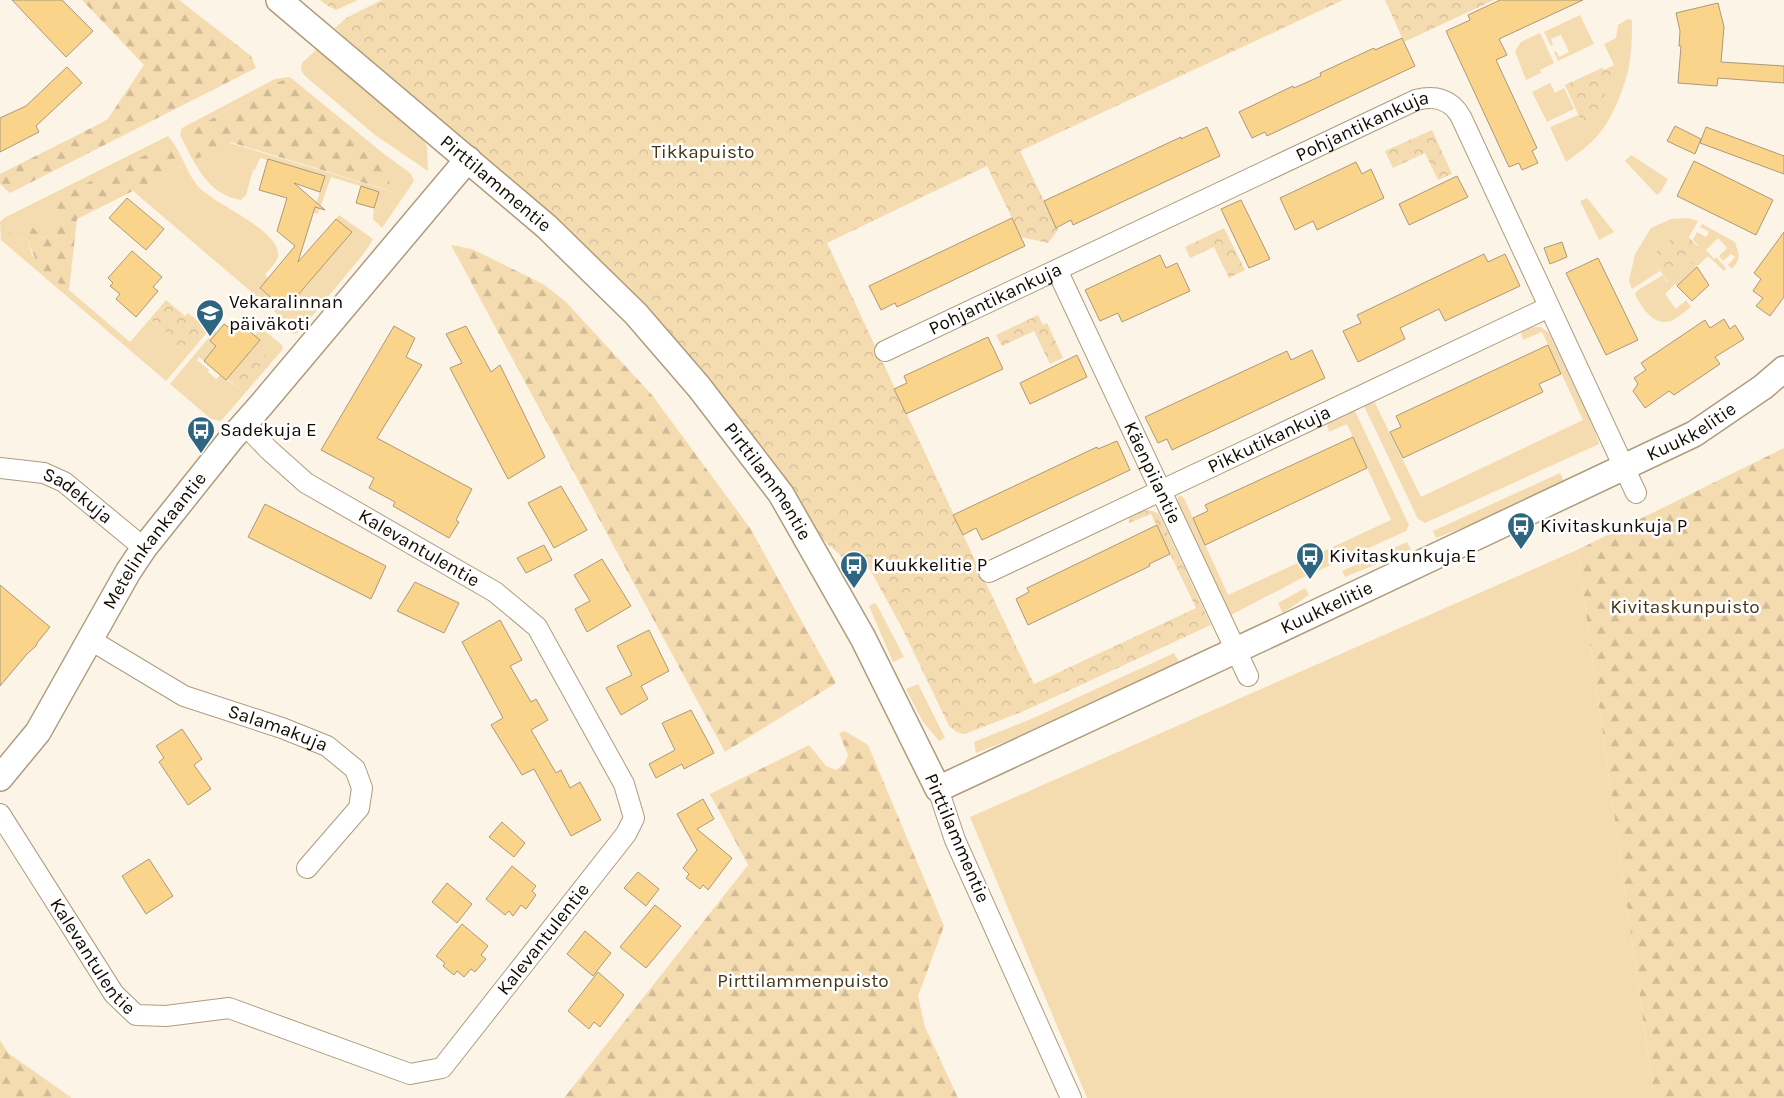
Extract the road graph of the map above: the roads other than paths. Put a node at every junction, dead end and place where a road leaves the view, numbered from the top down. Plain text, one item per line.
1 (278, 0) edge
2 (468, 159) junction
3 (1058, 270) junction
4 (1550, 307) junction
5 (885, 351) dead end
6 (1784, 368) edge
7 (244, 424) junction
8 (1624, 467) junction
9 (0, 468) edge
10 (1162, 491) junction
11 (1636, 493) dead end
12 (144, 548) junction
13 (989, 572) dead end
14 (89, 639) junction
15 (1236, 650) junction
16 (1248, 676) dead end
17 (0, 778) edge
18 (938, 789) junction
19 (0, 814) edge
20 (307, 868) dead end
21 (1071, 1098) edge

1 - 2 street, Pirttilammentie
2 - 7 street, Metelinkankaantie
2 - 18 street, Pirttilammentie
3 - 4 street, Pohjantikankuja
3 - 5 street, Pohjantikankuja
3 - 10 street, Käenpiiantie
4 - 8 street, Pohjantikankuja
4 - 10 street, Pikkutikankuja
6 - 8 street, Kuukkelitie
7 - 12 street, Metelinkankaantie
7 - 19 street, Kalevantulentie
8 - 11 street, Pohjantikankuja
8 - 15 street, Kuukkelitie
9 - 12 street, Sadekuja
10 - 13 street, Pikkutikankuja
10 - 15 street, Käenpiiantie
12 - 14 street, Metelinkankaantie
14 - 17 street, Metelinkankaantie
14 - 20 street, Salamakuja
15 - 16 street, Käenpiiantie
15 - 18 street, Kuukkelitie
18 - 21 street, Pirttilammentie

